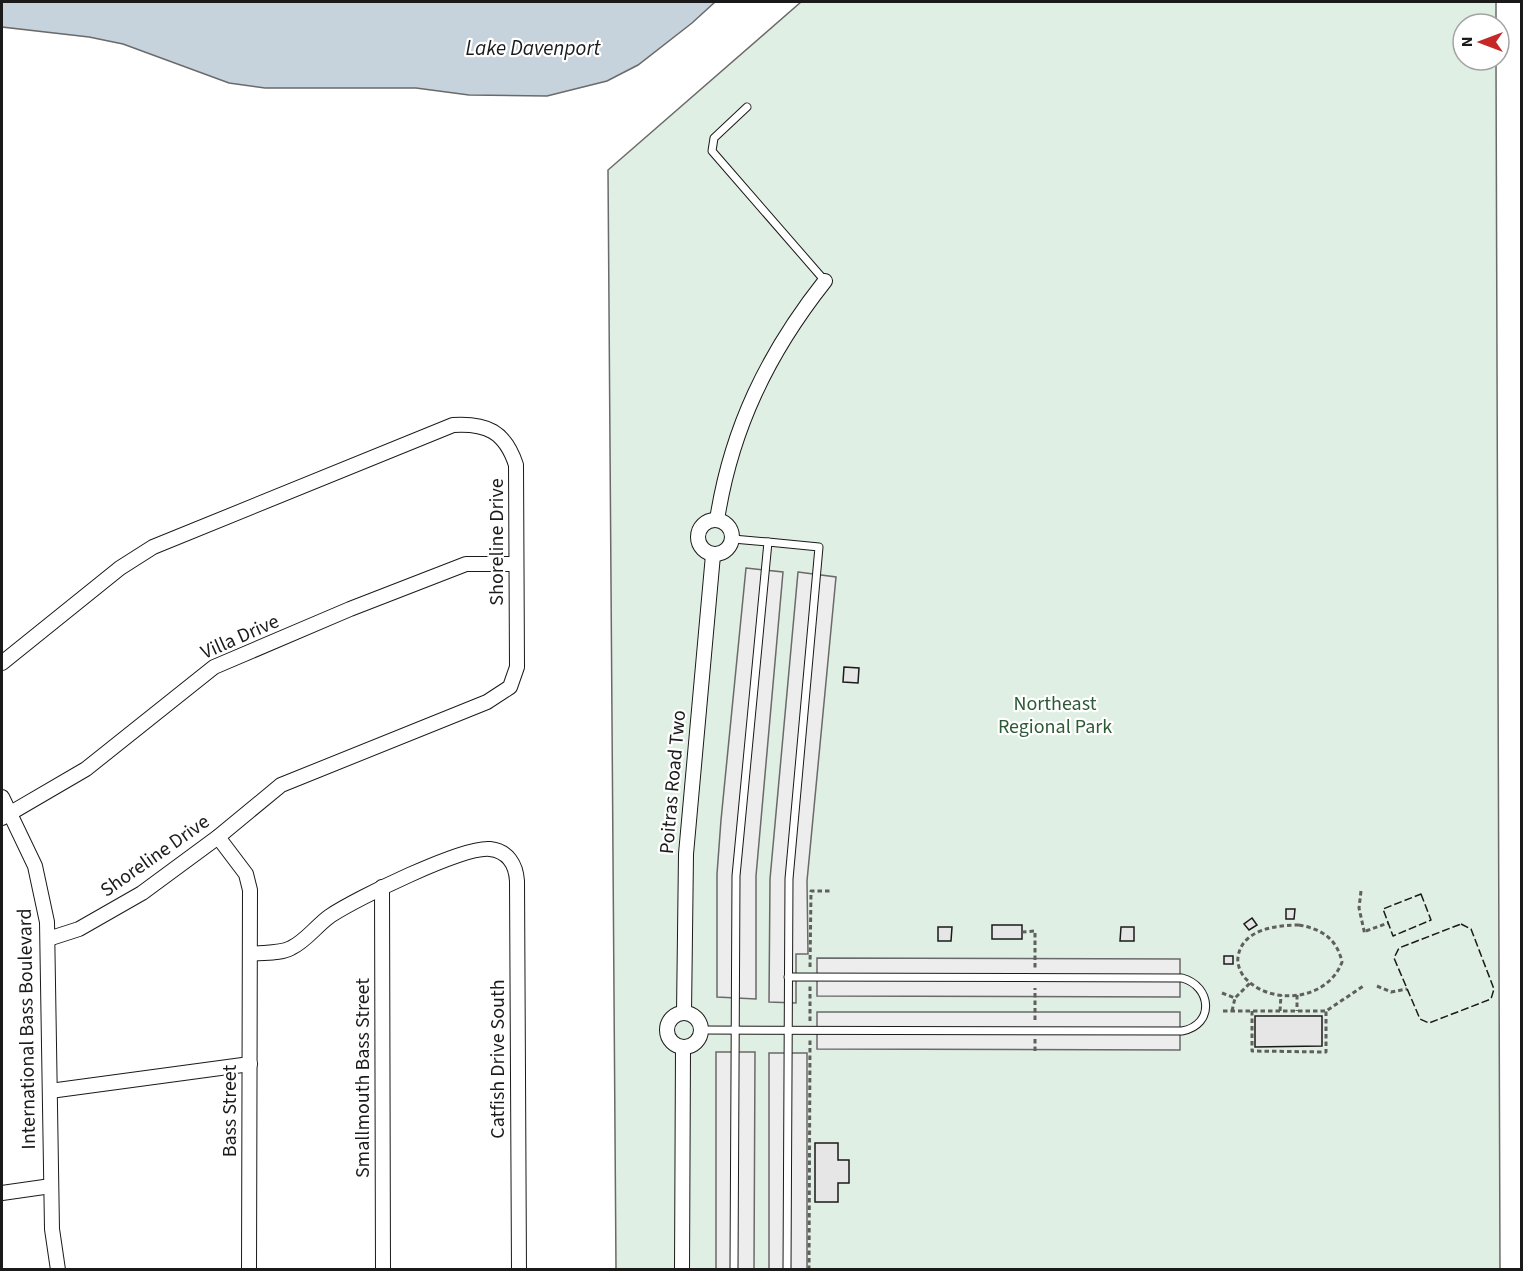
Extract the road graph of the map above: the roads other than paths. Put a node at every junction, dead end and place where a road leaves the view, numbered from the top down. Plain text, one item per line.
1 (747, 107) dead end
2 (825, 281) joint
3 (717, 520) junction
4 (733, 539) junction
5 (768, 542) junction
6 (713, 555) junction
7 (516, 564) junction
8 (2, 663) edge
9 (2, 797) edge
10 (6, 815) edge
11 (218, 837) junction
12 (382, 887) junction
13 (48, 939) junction
14 (250, 954) junction
15 (788, 977) junction
16 (684, 1013) junction
17 (701, 1030) junction
18 (735, 1030) junction
19 (788, 1030) junction
20 (683, 1047) junction
21 (250, 1064) junction
22 (50, 1091) junction
23 (51, 1186) junction
24 (2, 1193) edge
25 (58, 1269) edge
26 (249, 1269) edge
27 (383, 1269) edge
28 (519, 1269) edge
29 (682, 1269) edge
30 (734, 1269) edge
31 (787, 1269) edge

1 - 2 lane
2 - 3 street
3 - 4 street
3 - 6 street
4 - 5 lane
4 - 6 street
5 - 15 lane
5 - 18 lane
6 - 16 street, Poitras Road Two
7 - 8 street, Shoreline Drive
7 - 10 street, Villa Drive
7 - 11 street, Shoreline Drive
9 - 10 street, International Bass Boulevard
10 - 13 street, International Bass Boulevard
11 - 13 street, Shoreline Drive
11 - 14 street, Bass Street
12 - 14 street
12 - 27 street, Smallmouth Bass Street
12 - 28 street, Catfish Drive South
13 - 22 street, International Bass Boulevard
14 - 21 street, Bass Street
15 - 19 lane
15 - 19 lane
16 - 17 street
16 - 20 street
17 - 18 lane
17 - 20 street
18 - 19 lane
18 - 30 lane
19 - 31 lane
20 - 29 street
21 - 22 street
21 - 26 street, Bass Street
22 - 23 street, International Bass Boulevard
23 - 24 street
23 - 25 street, International Bass Boulevard

